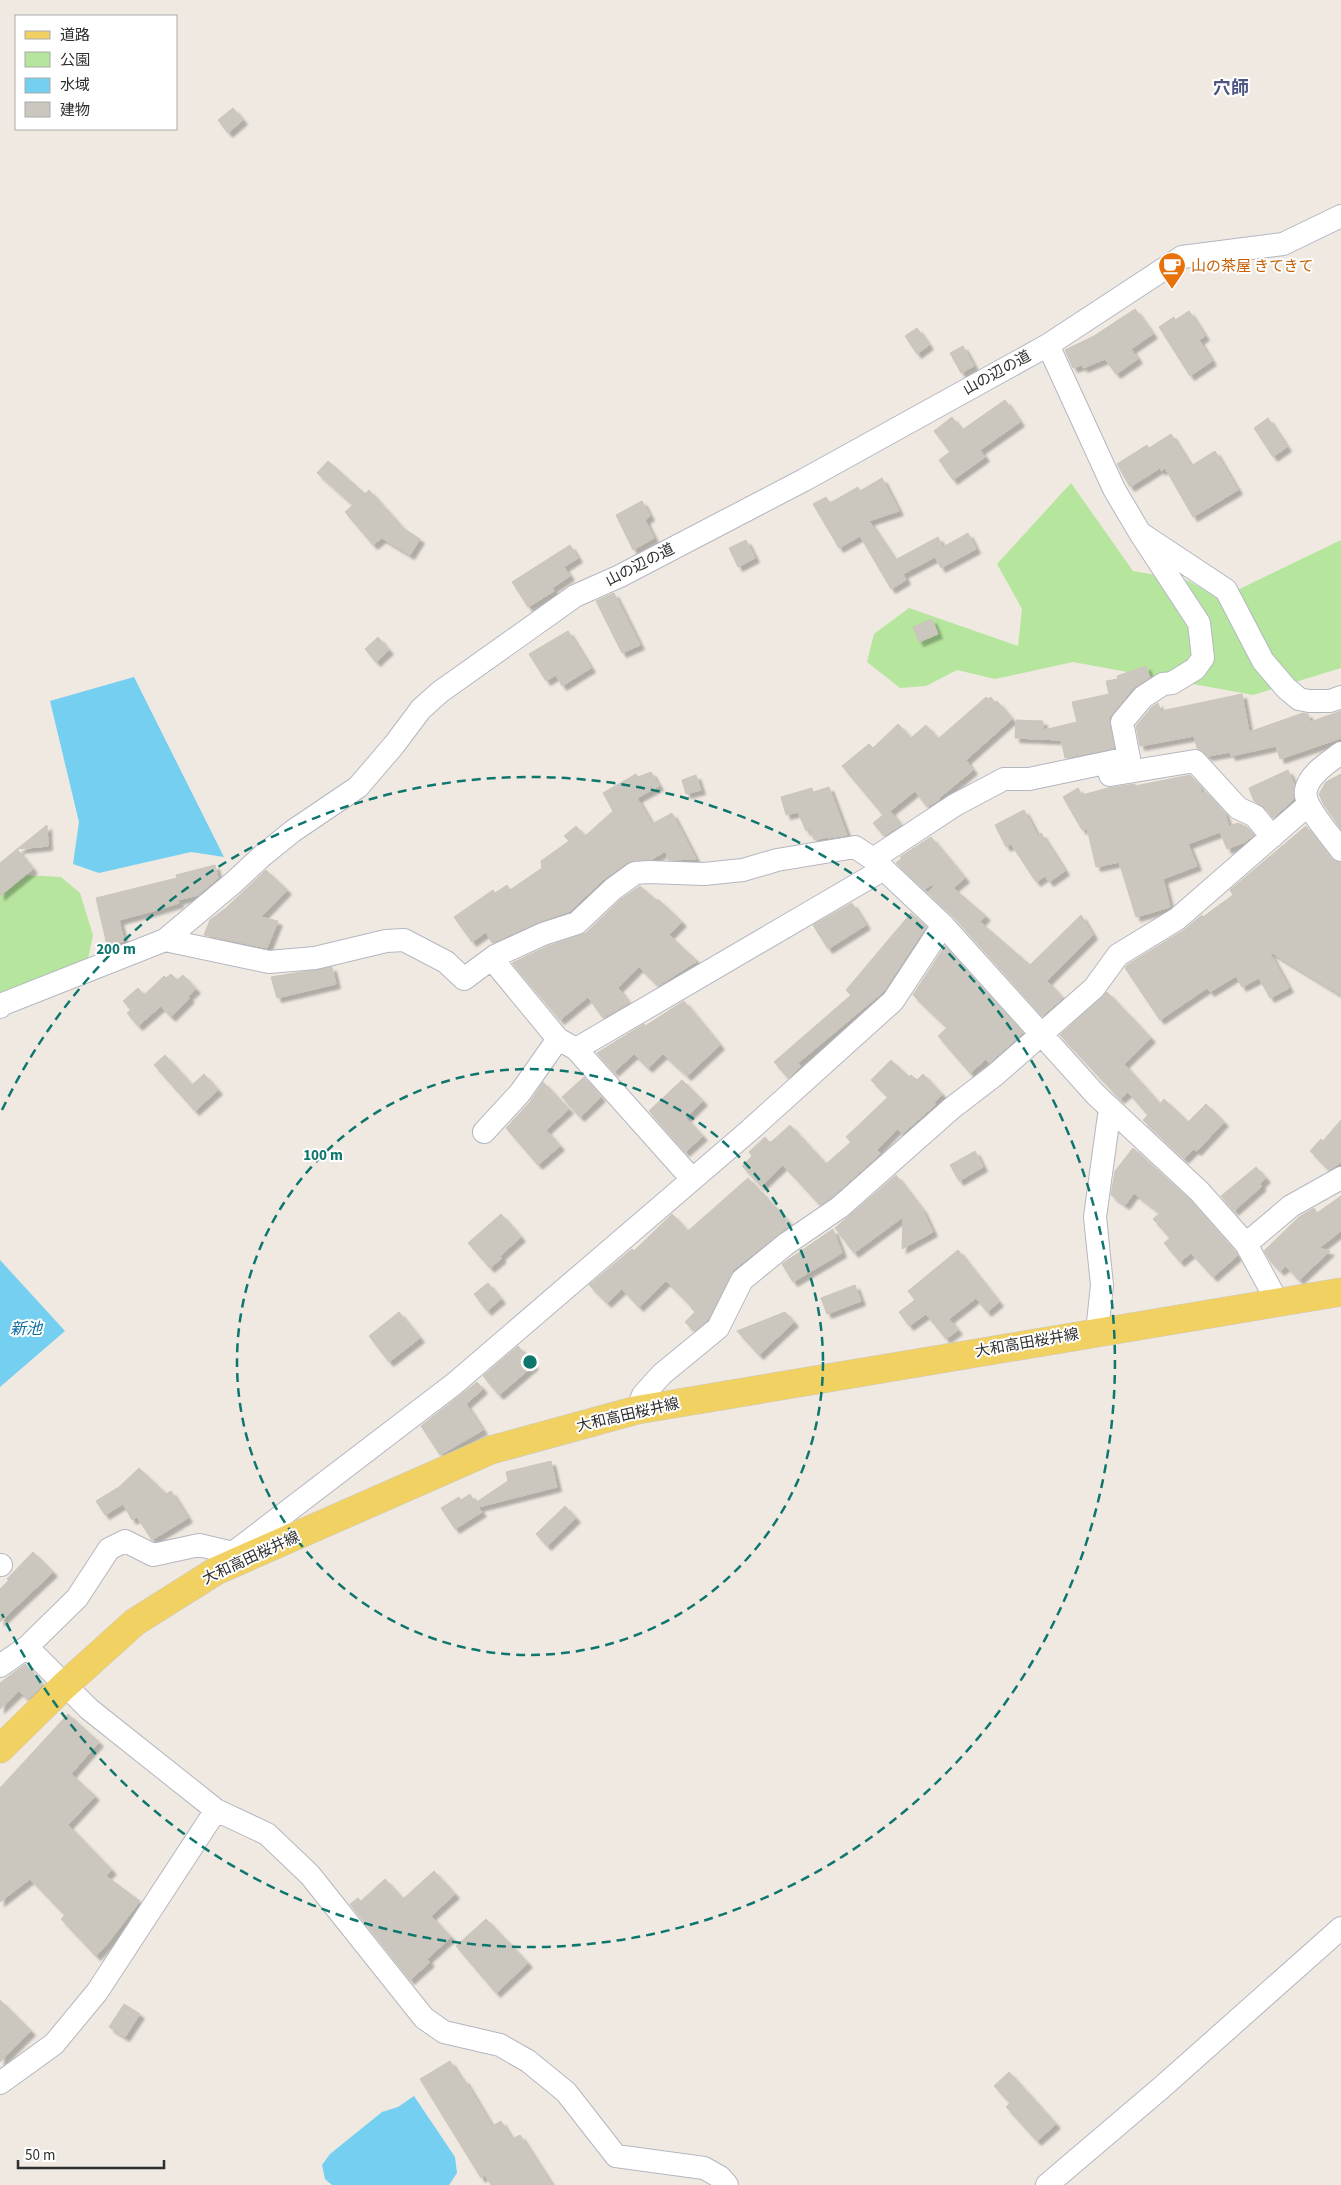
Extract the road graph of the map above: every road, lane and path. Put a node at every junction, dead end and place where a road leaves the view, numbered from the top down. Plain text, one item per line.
1 (1341, 216) edge
2 (1048, 345) junction
3 (1140, 533) junction
4 (1341, 698) edge
5 (1341, 753) edge
6 (1004, 780) junction
7 (1308, 805) junction
8 (1272, 836) junction
9 (1341, 850) edge
10 (878, 864) junction
11 (943, 925) junction
12 (165, 940) junction
13 (492, 959) junction
14 (0, 1007) edge
15 (1042, 1035) junction
16 (567, 1044) junction
17 (1110, 1108) junction
18 (484, 1132) dead end
19 (1341, 1178) edge
20 (692, 1179) junction
21 (1246, 1244) junction
22 (1341, 1292) edge
23 (1278, 1303) junction
24 (1097, 1332) junction
25 (636, 1410) junction
26 (225, 1562) junction
27 (27, 1647) junction
28 (0, 1666) edge
29 (64, 1686) junction
30 (0, 1749) edge
31 (216, 1810) junction
32 (1341, 1928) edge
33 (0, 2083) edge
34 (727, 2185) edge
35 (1047, 2185) edge

1 - 2 street
2 - 3 street, 山の辺の道
2 - 12 street, 山の辺の道
3 - 4 street, 山の辺の道
3 - 6 street
5 - 7 street
6 - 8 street
6 - 10 street
7 - 8 street
7 - 9 street
8 - 15 street
10 - 11 street
10 - 13 street
10 - 16 street
11 - 15 street
11 - 20 street
12 - 13 street
12 - 14 street, 山の辺の道
13 - 16 street
15 - 17 street
15 - 25 street
16 - 18 street
16 - 20 street
17 - 21 street
17 - 24 street
19 - 21 street
20 - 26 street
21 - 23 street
22 - 23 main road, 大和高田桜井線
23 - 24 main road, 大和高田桜井線
24 - 25 main road, 大和高田桜井線
25 - 26 main road, 大和高田桜井線
26 - 27 street
26 - 29 main road, 大和高田桜井線
27 - 28 street
27 - 29 street
29 - 30 main road, 大和高田桜井線
29 - 31 street
31 - 33 street
31 - 34 street
32 - 35 street

